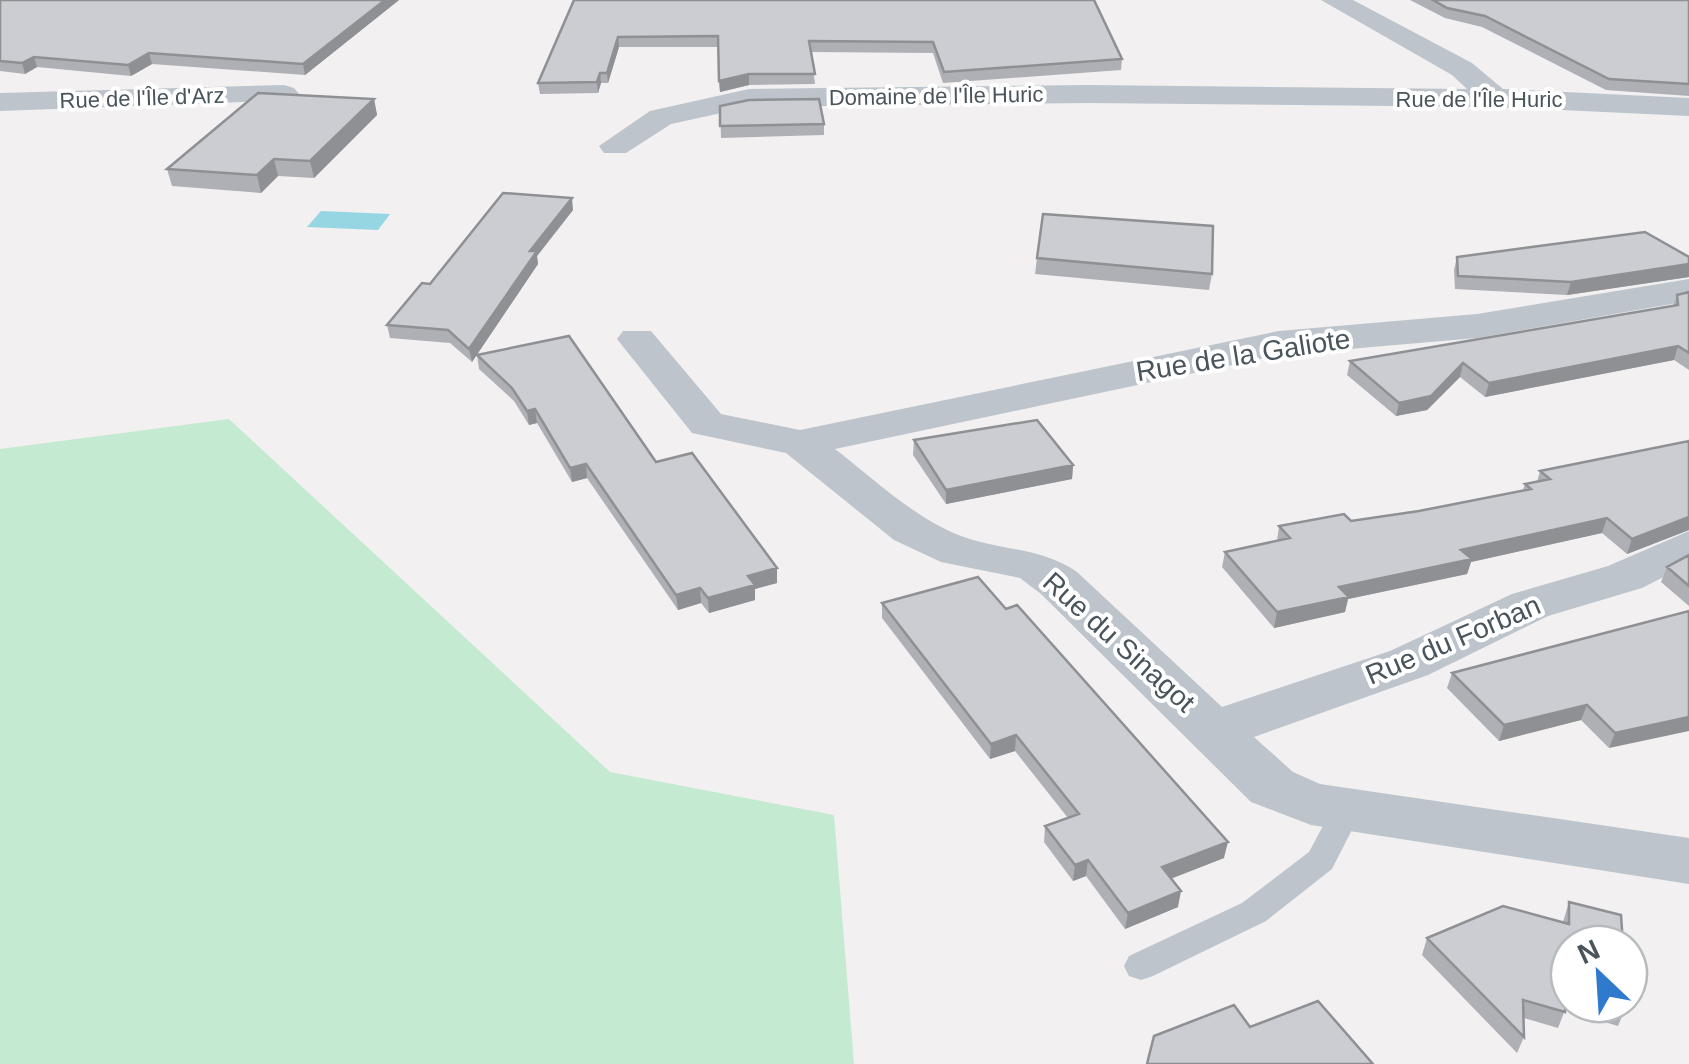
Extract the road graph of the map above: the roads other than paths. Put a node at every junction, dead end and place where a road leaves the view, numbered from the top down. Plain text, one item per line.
1 (1334, 0) edge
2 (284, 94) edge
3 (1268, 98) joint
4 (1494, 98) junction
5 (0, 102) edge
6 (1689, 107) edge
7 (615, 146) dead end
8 (1689, 290) edge
9 (637, 340) dead end
10 (800, 443) junction
11 (1689, 545) edge
12 (1215, 730) junction
13 (1348, 808) junction
14 (1689, 861) edge
15 (1141, 966) dead end

1 - 4 street
2 - 5 street, Rue de l'Île d'Arz
3 - 4 street, Rue de l'Île Huric
3 - 7 street, Domaine de l'Île Huric
4 - 6 street, Rue de l'Île Huric
8 - 10 street, Rue de la Galiote
9 - 10 street, Rue du Sinagot
10 - 12 street, Rue du Sinagot
11 - 12 street, Rue du Forban
12 - 13 street, Rue du Sinagot
13 - 14 street, Rue du Sinagot
13 - 15 lane

